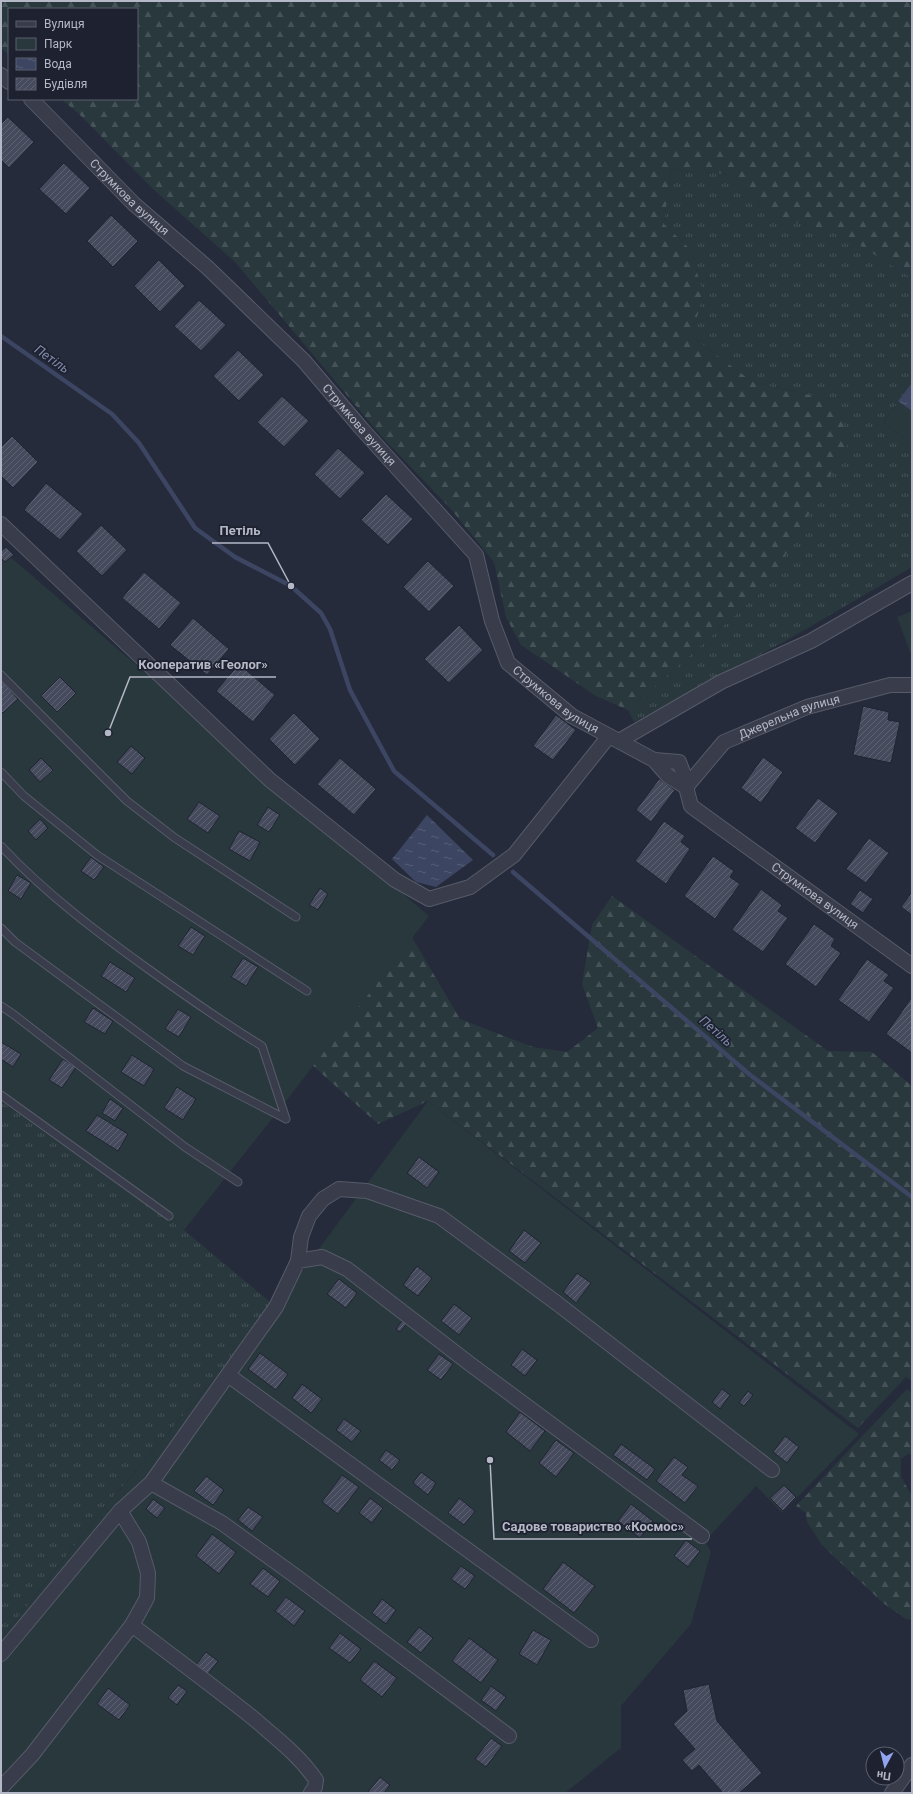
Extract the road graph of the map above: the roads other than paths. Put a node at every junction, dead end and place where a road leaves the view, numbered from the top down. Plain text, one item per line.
1 (32, 100) edge
2 (1, 524) edge
3 (912, 583) edge
4 (1, 675) edge
5 (912, 684) edge
6 (614, 739) junction
7 (1, 772) edge
8 (687, 786) junction
9 (1, 846) edge
10 (296, 917) dead end
11 (1, 928) edge
12 (912, 966) edge
13 (307, 991) dead end
14 (1, 1006) edge
15 (1, 1095) edge
16 (238, 1182) dead end
17 (169, 1216) dead end
18 (298, 1261) junction
19 (228, 1375) junction
20 (772, 1470) dead end
21 (151, 1483) junction
22 (120, 1512) junction
23 (702, 1536) dead end
24 (132, 1625) junction
25 (591, 1640) dead end
26 (1, 1654) edge
27 (509, 1736) dead end
28 (912, 1766) edge
29 (1, 1788) edge
30 (311, 1793) edge
31 (892, 1793) edge

1 - 6 street, Струмкова вулиця
2 - 6 street
3 - 6 street
4 - 10 lane
5 - 8 street, Джерельна вулиця
6 - 8 street, Струмкова вулиця
7 - 13 lane
8 - 12 street, Струмкова вулиця
9 - 11 lane
14 - 16 lane
15 - 17 lane
18 - 19 street
18 - 20 street
18 - 23 street
19 - 21 street
19 - 25 street
21 - 22 street
21 - 27 street
22 - 24 street
22 - 26 street
24 - 29 street
24 - 30 street
28 - 31 street

